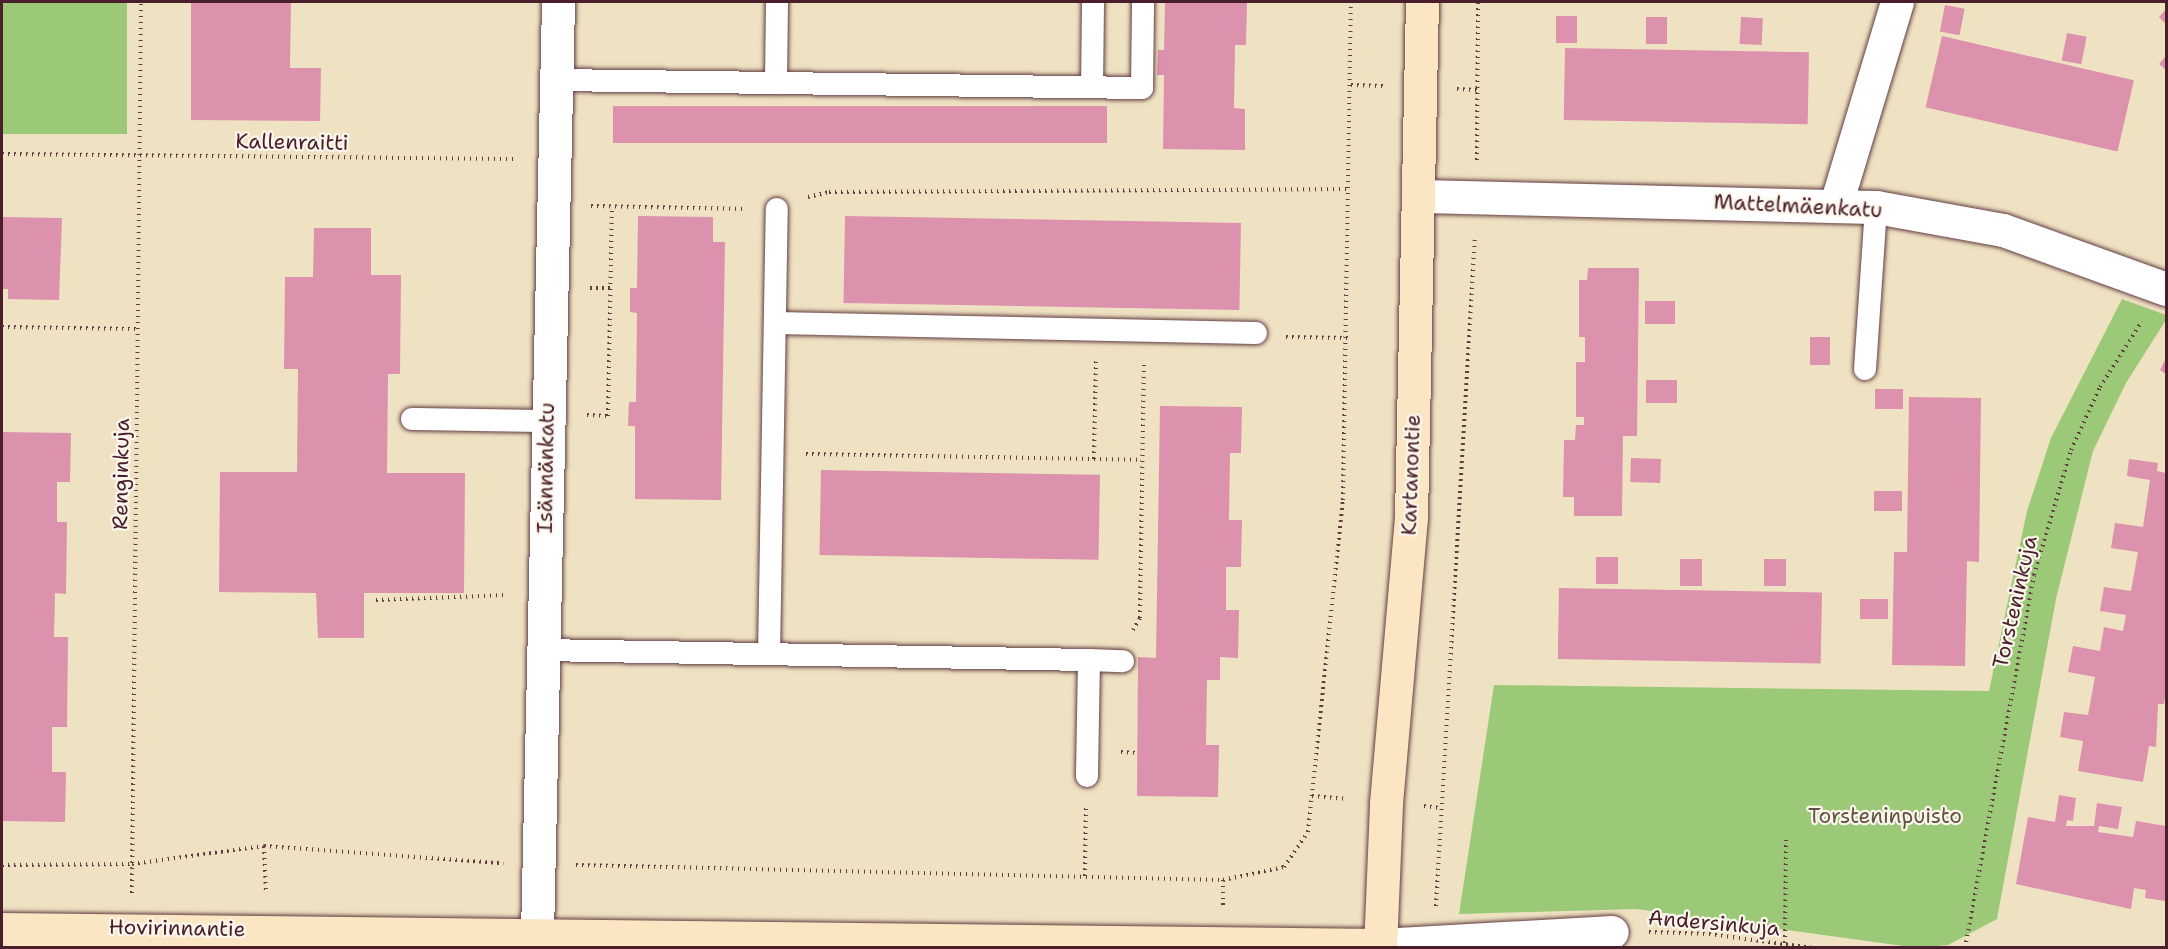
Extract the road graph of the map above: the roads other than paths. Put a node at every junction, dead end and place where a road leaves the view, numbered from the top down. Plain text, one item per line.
1 (558, 2) edge
2 (777, 2) edge
3 (1093, 2) edge
4 (1143, 2) edge
5 (1422, 2) edge
6 (1897, 2) edge
7 (555, 80) junction
8 (776, 83) junction
9 (1092, 87) junction
10 (1418, 196) junction
11 (1836, 204) junction
12 (1876, 207) junction
13 (777, 209) road end
14 (2165, 288) edge
15 (775, 323) junction
16 (1256, 333) road end
17 (1865, 369) dead end
18 (412, 419) dead end
19 (546, 421) junction
20 (542, 650) junction
21 (769, 654) junction
22 (1089, 660) junction
23 (1123, 661) road end
24 (1087, 776) road end
25 (2, 928) edge
26 (1612, 932) road end
27 (537, 935) junction
28 (868, 942) edge
29 (1509, 945) edge
30 (1380, 946) edge

1 - 7 street, Isännänkatu
2 - 8 lane
3 - 9 lane
4 - 9 lane
5 - 10 street, Kartanontie
6 - 11 street
7 - 8 lane
7 - 19 street, Isännänkatu
8 - 9 lane
10 - 11 street, Mattelmäenkatu
10 - 30 street, Kartanontie
11 - 12 street, Mattelmäenkatu
12 - 14 street, Mattelmäenkatu
12 - 17 lane
13 - 15 lane
15 - 16 lane
15 - 21 lane
18 - 19 lane
19 - 20 street, Isännänkatu
20 - 21 lane
20 - 27 street, Isännänkatu
21 - 22 lane
22 - 23 lane
22 - 24 lane
25 - 27 street, Hovirinnantie
26 - 29 street, Hovirinnantie
27 - 28 street, Hovirinnantie
28 - 30 street, Hovirinnantie
29 - 30 street, Hovirinnantie

